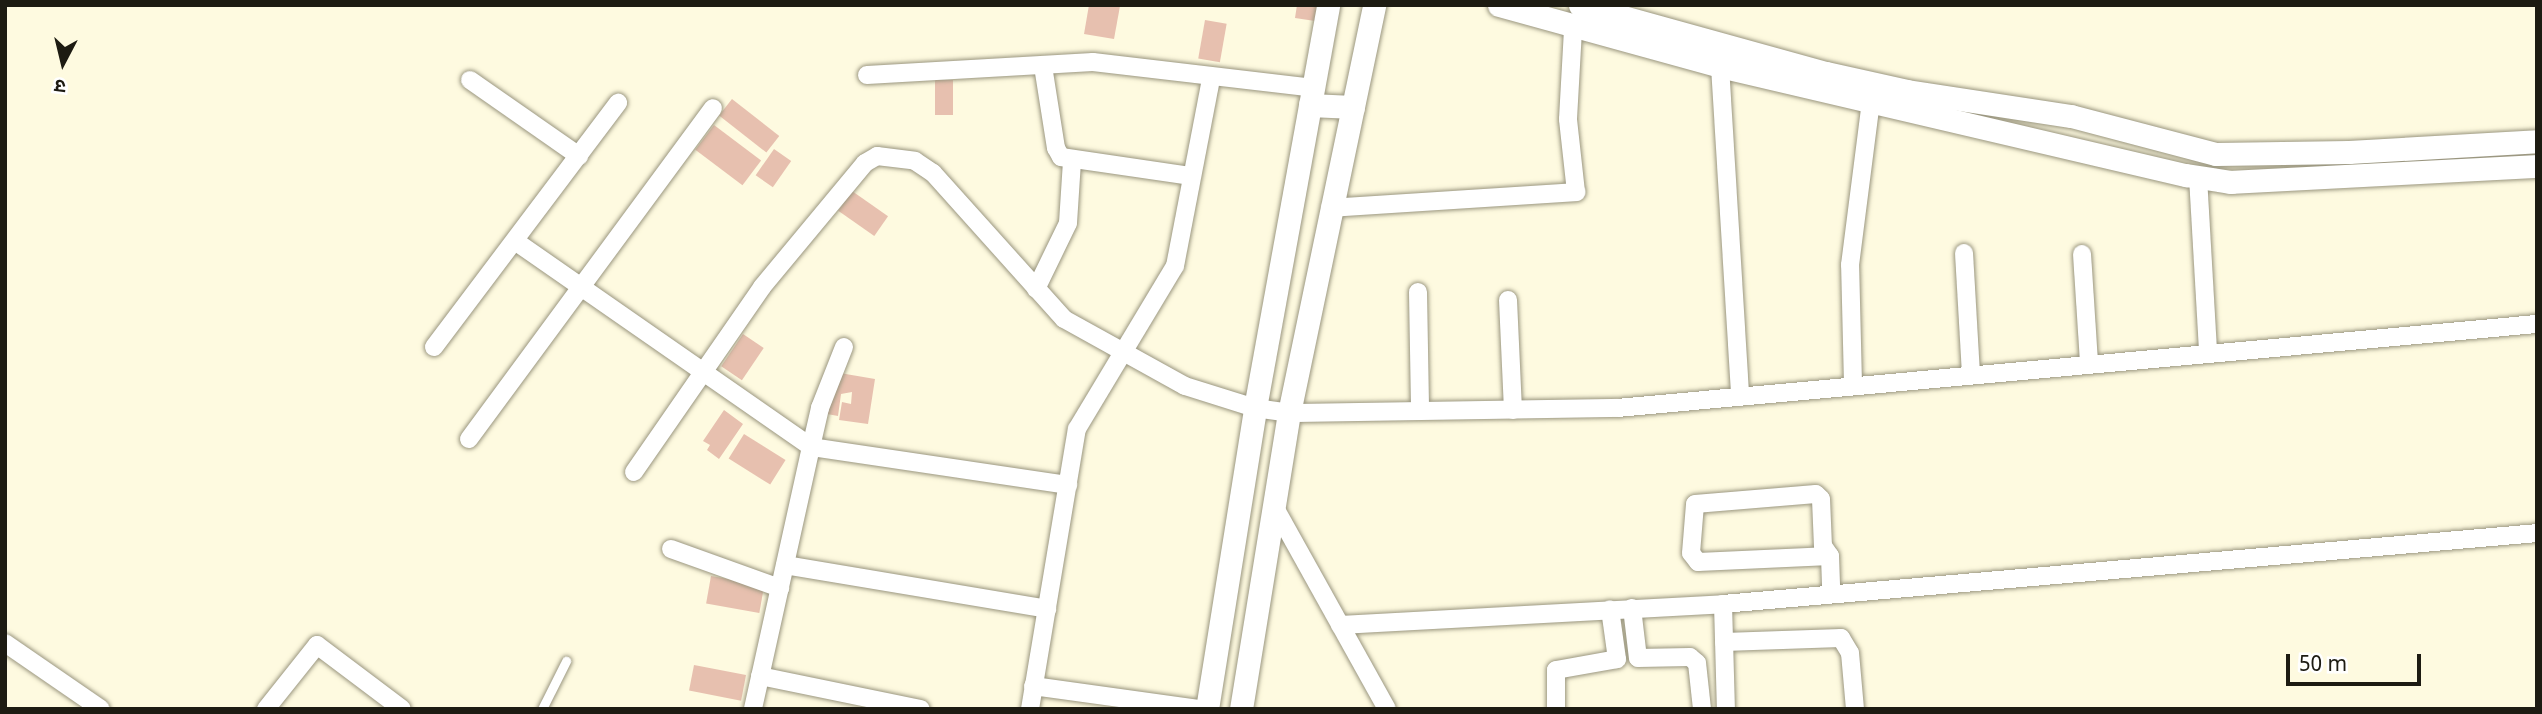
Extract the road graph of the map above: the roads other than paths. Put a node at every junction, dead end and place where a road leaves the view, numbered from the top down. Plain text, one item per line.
1 (1328, 5) edge
2 (1374, 5) edge
3 (1499, 5) edge
4 (1580, 5) edge
5 (1573, 29) junction
6 (1043, 66) junction
7 (1720, 66) junction
8 (867, 75) dead end
9 (1211, 79) junction
10 (470, 80) dead end
11 (1311, 96) junction
12 (1871, 102) junction
13 (618, 103) dead end
14 (1353, 107) junction
15 (713, 108) dead end
16 (2537, 141) edge
17 (579, 156) junction
18 (1072, 162) junction
19 (2537, 166) edge
20 (1192, 176) junction
21 (2198, 177) junction
22 (1330, 208) junction
23 (515, 241) junction
24 (1964, 253) dead end
25 (2082, 254) dead end
26 (580, 285) junction
27 (1035, 289) junction
28 (1418, 292) dead end
29 (1508, 300) dead end
30 (2537, 324) edge
31 (434, 347) dead end
32 (844, 347) dead end
33 (2208, 352) junction
34 (1123, 355) junction
35 (2089, 363) junction
36 (703, 369) junction
37 (1971, 374) junction
38 (1853, 384) junction
39 (1740, 396) junction
40 (1255, 408) junction
41 (1513, 410) junction
42 (1420, 411) junction
43 (1289, 413) junction
44 (470, 439) dead end
45 (811, 447) junction
46 (634, 472) dead end
47 (1068, 485) junction
48 (1274, 506) junction
49 (2537, 533) edge
50 (671, 549) dead end
51 (1830, 556) junction
52 (785, 565) junction
53 (780, 588) junction
54 (1831, 594) junction
55 (1723, 604) junction
56 (1632, 608) junction
57 (1047, 609) junction
58 (1610, 609) junction
59 (1340, 625) junction
60 (1724, 642) junction
61 (5, 643) edge
62 (1638, 658) junction
63 (1617, 659) junction
64 (566, 661) dead end
65 (760, 676) junction
66 (1033, 686) junction
67 (101, 709) edge
68 (266, 709) edge
69 (401, 709) edge
70 (542, 709) edge
71 (752, 709) edge
72 (920, 709) edge
73 (1030, 709) edge
74 (1198, 709) edge
75 (1208, 709) edge
76 (1241, 709) edge
77 (1387, 709) edge
78 (1556, 709) edge
79 (1702, 709) edge
80 (1726, 709) edge
81 (1856, 709) edge

1 - 11 street
2 - 14 street
3 - 5 street
4 - 16 street
5 - 7 street
5 - 22 street
6 - 8 street
6 - 9 street
6 - 18 street
7 - 12 street
7 - 39 street
9 - 11 street
9 - 20 street
10 - 17 street
11 - 14 street
11 - 40 street
12 - 21 street
12 - 38 street
13 - 17 street
14 - 22 street
15 - 26 street
17 - 23 street
18 - 20 street
18 - 27 street
19 - 21 street
20 - 34 street
21 - 33 street
22 - 43 street
23 - 26 street
23 - 31 street
24 - 37 street
25 - 35 street
26 - 36 street
26 - 44 street
27 - 34 street
27 - 36 street
28 - 42 street
29 - 41 street
30 - 33 street
32 - 45 street
33 - 35 street
34 - 40 street
34 - 47 street
35 - 37 street
36 - 45 street
36 - 46 street
37 - 38 street
38 - 39 street
39 - 41 street
40 - 43 street
40 - 75 street
41 - 42 street
42 - 43 street
43 - 48 street
45 - 47 street
45 - 52 street
47 - 57 street
48 - 59 street
48 - 76 street
49 - 54 street
50 - 53 street
51 - 51 street
51 - 54 street
52 - 53 street
52 - 57 street
53 - 65 street
54 - 55 street
55 - 56 street
55 - 60 street
56 - 58 street
56 - 62 street
57 - 66 street
58 - 59 street
58 - 63 street
59 - 77 street
60 - 80 street
60 - 81 street
61 - 67 street
62 - 63 street
62 - 79 street
63 - 78 street
64 - 70 lane
65 - 71 street
65 - 72 street
66 - 73 street
66 - 74 street
68 - 69 street

